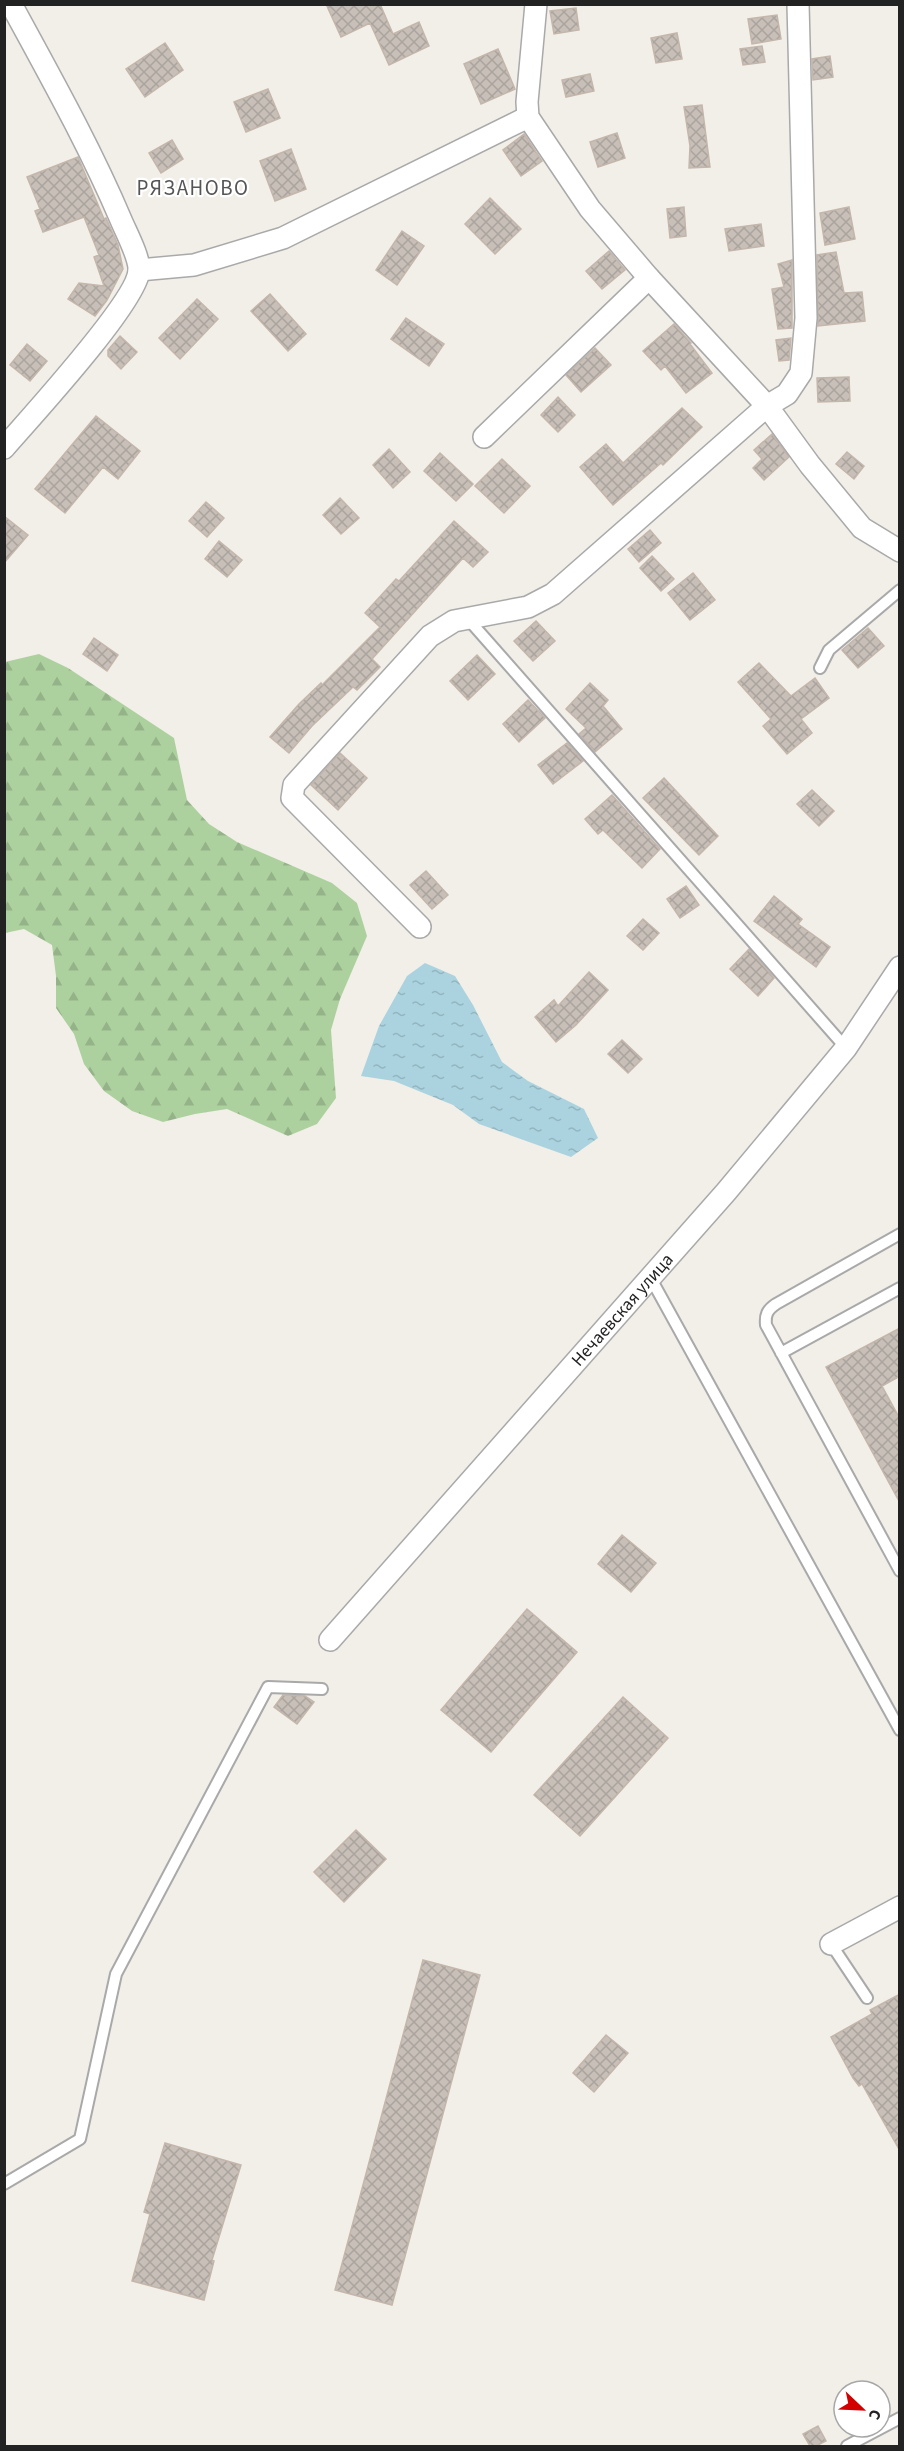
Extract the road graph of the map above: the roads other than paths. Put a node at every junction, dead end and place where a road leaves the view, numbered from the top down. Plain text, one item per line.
1 (11, 4) edge
2 (536, 4) edge
3 (798, 4) edge
4 (528, 117) junction
5 (139, 270) junction
6 (649, 278) junction
7 (767, 406) junction
8 (484, 437) dead end
9 (4, 448) edge
10 (900, 551) edge
11 (900, 590) edge
12 (468, 618) junction
13 (820, 668) dead end
14 (420, 927) dead end
15 (900, 967) edge
16 (846, 1048) junction
17 (900, 1234) edge
18 (650, 1277) junction
19 (900, 1288) edge
20 (781, 1353) junction
21 (900, 1571) edge
22 (330, 1640) dead end
23 (322, 1689) dead end
24 (900, 1730) edge
25 (900, 1907) edge
26 (831, 1944) joint
27 (867, 1998) dead end
28 (4, 2184) edge
29 (900, 2418) edge
30 (847, 2446) edge

1 - 5 street
2 - 4 street
3 - 7 street
4 - 5 street
4 - 6 street
5 - 9 street
6 - 7 street
6 - 8 street
7 - 10 street
7 - 12 street
11 - 13 lane
12 - 14 street
12 - 16 lane
15 - 16 street, Нечаевская улица
16 - 18 street, Нечаевская улица
17 - 20 lane
18 - 22 street, Нечаевская улица
18 - 24 lane
19 - 20 lane
20 - 21 lane
23 - 28 lane
25 - 26 street
26 - 27 lane
29 - 30 lane

